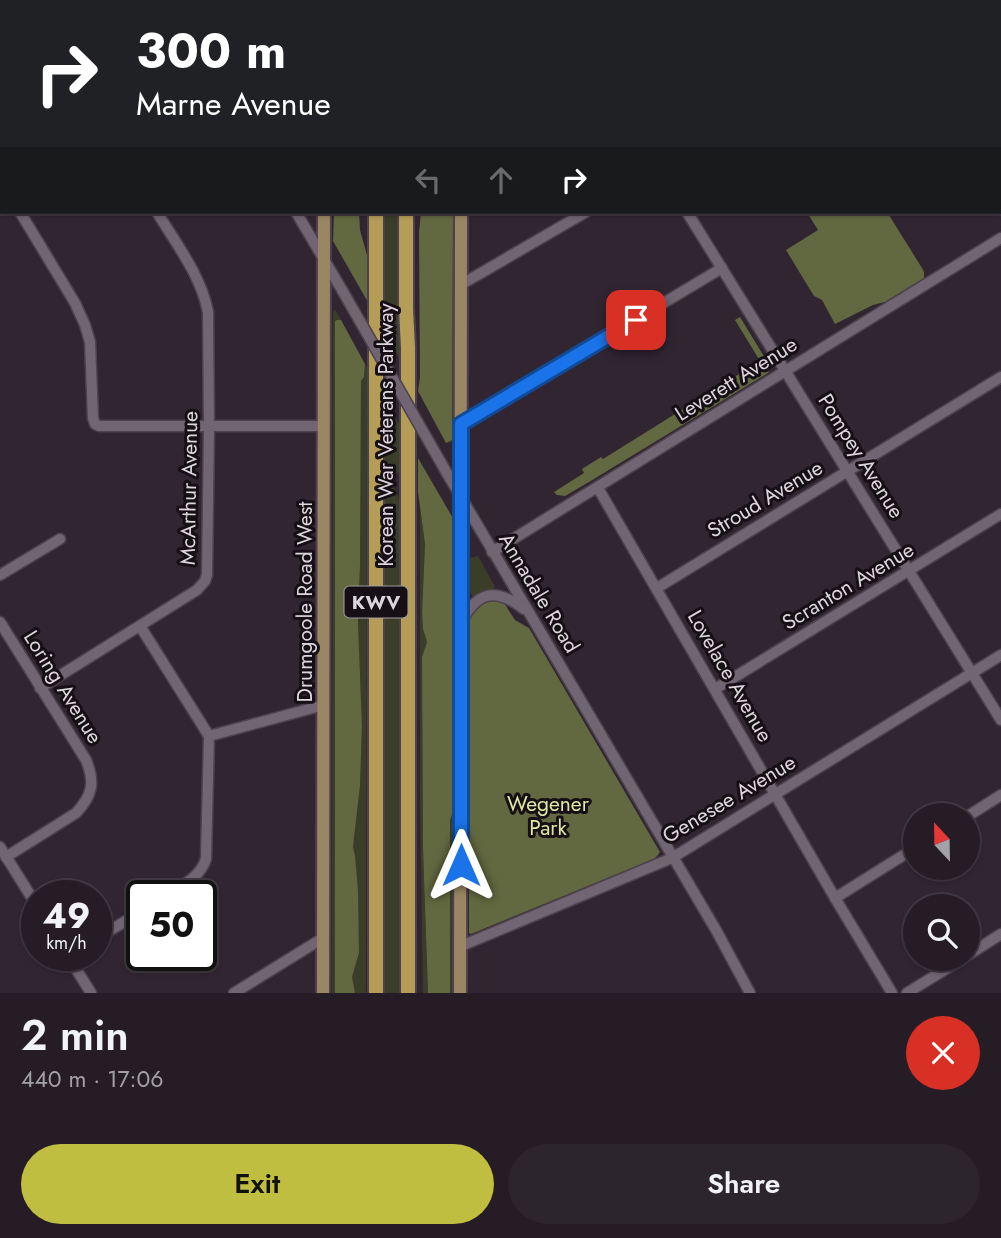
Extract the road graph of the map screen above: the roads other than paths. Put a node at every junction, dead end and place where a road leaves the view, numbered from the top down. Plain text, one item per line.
1 (21, 214) edge
2 (158, 214) edge
3 (297, 214) edge
4 (324, 214) edge
5 (376, 214) edge
6 (406, 214) edge
7 (416, 214) edge
8 (461, 214) edge
9 (583, 214) edge
10 (688, 214) edge
11 (1001, 238) edge
12 (325, 259) junction
13 (722, 268) junction
14 (462, 284) junction
15 (408, 348) junction
16 (786, 370) junction
17 (1001, 377) edge
18 (461, 424) junction
19 (209, 426) junction
20 (324, 426) junction
21 (848, 471) junction
22 (598, 488) junction
23 (461, 498) junction
24 (1001, 514) edge
25 (60, 539) dead end
26 (492, 552) junction
27 (909, 571) junction
28 (0, 575) edge
29 (657, 588) junction
30 (530, 613) junction
31 (0, 622) edge
32 (461, 623) junction
33 (140, 626) junction
34 (1001, 655) edge
35 (972, 673) junction
36 (40, 688) junction
37 (715, 689) junction
38 (324, 705) junction
39 (1001, 720) edge
40 (209, 736) junction
41 (775, 794) junction
42 (1001, 795) edge
43 (980, 808) edge
44 (0, 847) edge
45 (903, 856) edge
46 (6, 857) junction
47 (672, 858) junction
48 (189, 880) edge
49 (21, 881) edge
50 (835, 898) junction
51 (1001, 934) edge
52 (323, 938) junction
53 (461, 946) junction
54 (980, 947) edge
55 (78, 971) edge
56 (943, 971) edge
57 (91, 993) edge
58 (234, 993) edge
59 (323, 993) edge
60 (376, 993) edge
61 (408, 993) edge
62 (460, 993) edge
63 (750, 993) edge
64 (892, 993) edge
65 (907, 993) edge

1 - 19 street
2 - 19 street, McArthur Avenue
3 - 12 street, Annadale Road
4 - 12 main road, Drumgoole Road West
5 - 60 highway, Korean War Veterans Parkway / KWV
6 - 15 highway, Korean War Veterans Parkway / KWV
7 - 15 highway
8 - 14 main road
9 - 14 street
10 - 13 street, Pompey Avenue
11 - 16 street, Leverett Avenue
12 - 20 main road, Drumgoole Road West
12 - 23 street, Annadale Road, bridge
13 - 16 street, Pompey Avenue
13 - 18 street
14 - 18 main road
15 - 61 highway, Korean War Veterans Parkway / KWV
16 - 21 street, Pompey Avenue
16 - 22 street, Leverett Avenue
17 - 21 street, Stroud Avenue
18 - 23 main road
19 - 20 street
19 - 33 street, McArthur Avenue
20 - 38 main road, Drumgoole Road West
21 - 27 street, Pompey Avenue
21 - 29 street, Stroud Avenue
22 - 26 street, Leverett Avenue
22 - 29 street, Lovelace Avenue
23 - 26 street, Annadale Road
23 - 32 main road
24 - 27 street, Scranton Avenue
25 - 28 street
26 - 30 street, Annadale Road
27 - 35 street, Pompey Avenue
27 - 37 street, Scranton Avenue
29 - 37 street, Lovelace Avenue
30 - 32 street
30 - 47 street, Annadale Road
31 - 36 street, Loring Avenue
32 - 53 main road
33 - 36 street, McArthur Avenue
33 - 40 street
34 - 35 street, Genesee Avenue
35 - 39 street, Pompey Avenue
35 - 41 street, Genesee Avenue
36 - 46 street, Loring Avenue
37 - 41 street, Lovelace Avenue
38 - 40 street
38 - 52 main road, Drumgoole Road West
40 - 48 street
41 - 47 street, Genesee Avenue
41 - 50 street, Lovelace Avenue
42 - 43 street
44 - 46 street
45 - 50 street
46 - 49 street
47 - 53 street, Genesee Avenue
47 - 63 street, Annadale Road
50 - 64 street, Lovelace Avenue
51 - 54 street
52 - 58 street
52 - 59 main road, Drumgoole Road West
53 - 62 main road
55 - 57 street
56 - 65 street

